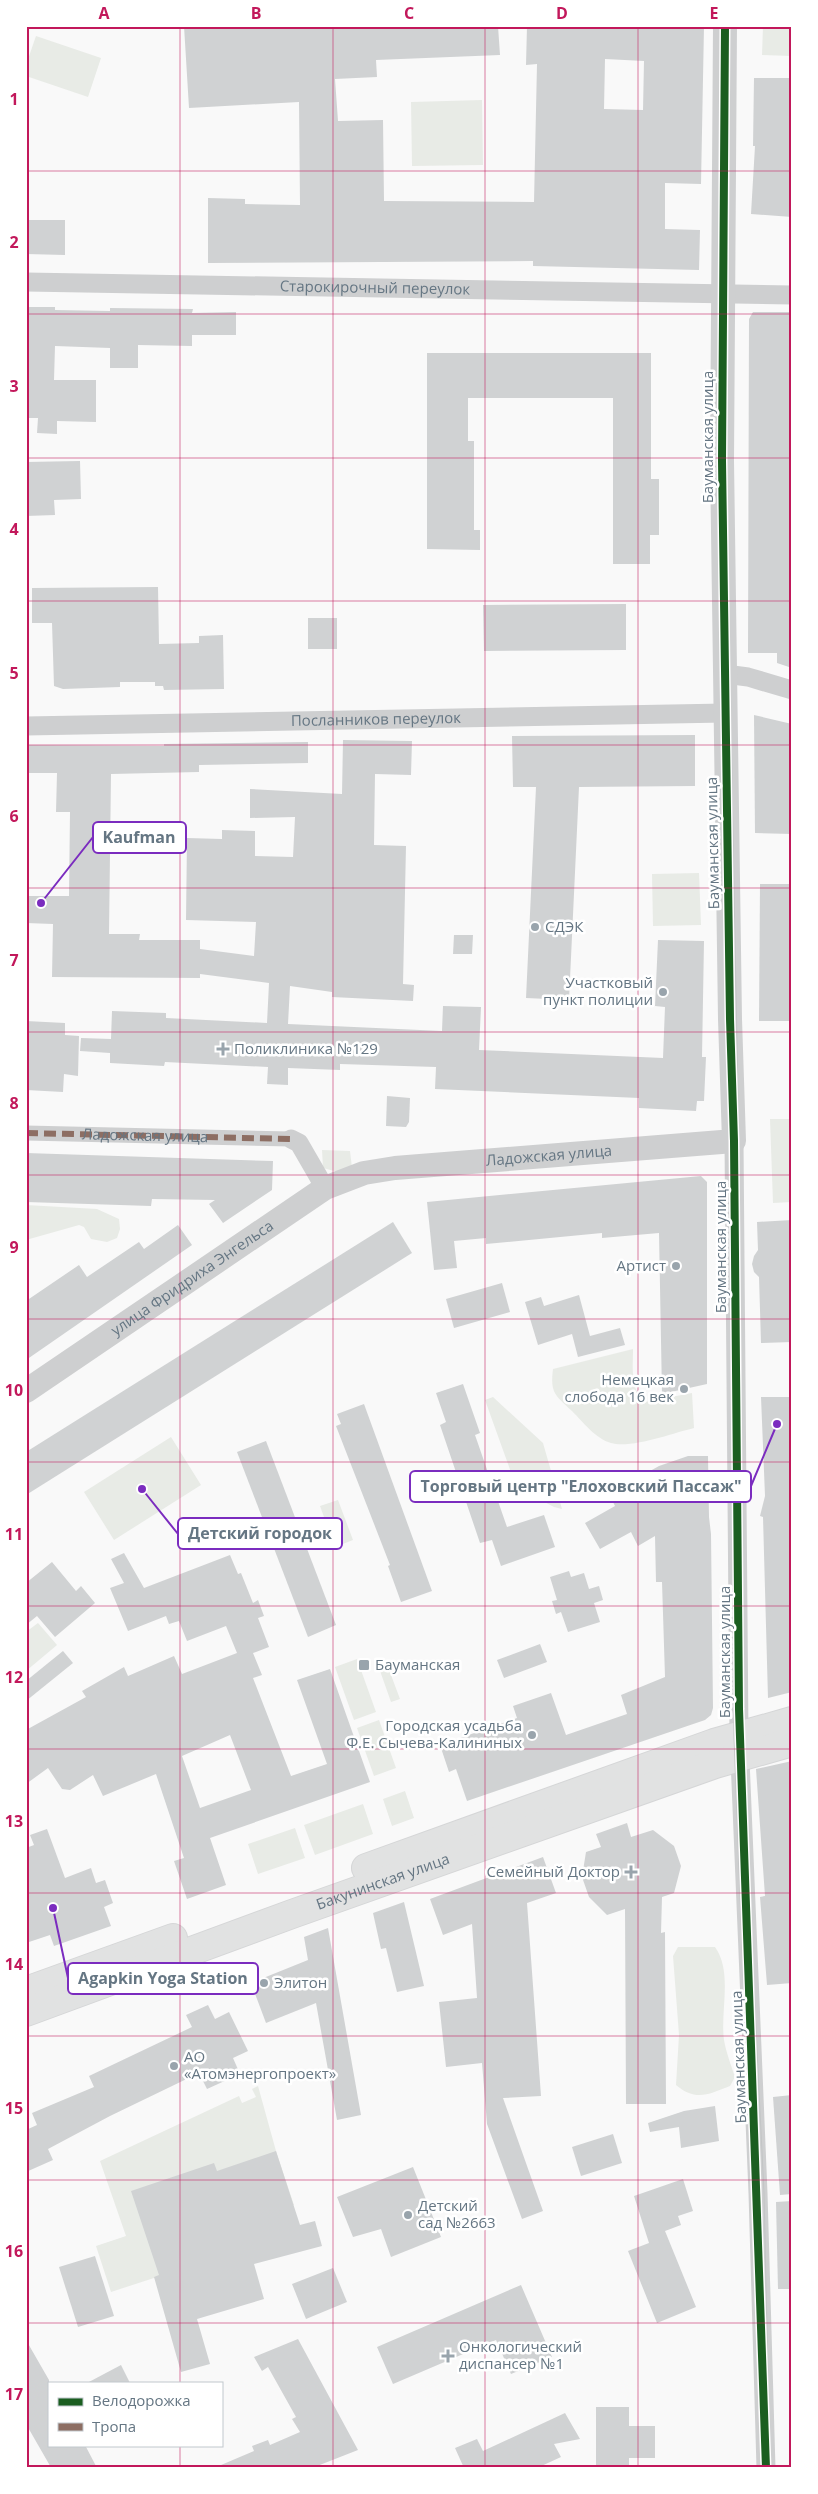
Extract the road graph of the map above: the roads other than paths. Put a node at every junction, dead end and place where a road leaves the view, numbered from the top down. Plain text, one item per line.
1 (725, 26) edge
2 (26, 282) edge
3 (722, 295) junction
4 (792, 295) edge
5 (725, 674) junction
6 (792, 690) edge
7 (725, 713) junction
8 (26, 726) edge
9 (26, 1134) edge
10 (291, 1139) joint
11 (734, 1141) junction
12 (364, 1173) joint
13 (325, 1188) junction
14 (26, 1391) edge
15 (792, 1721) edge
16 (792, 1742) edge
17 (740, 1745) junction
18 (26, 1991) edge
19 (26, 2012) edge
20 (766, 2468) edge

1 - 3 street, Бауманская улица
2 - 3 street, Старокирочный переулок
3 - 4 street, Старокирочный переулок
3 - 5 street, Бауманская улица
5 - 6 street
5 - 7 street, Бауманская улица
7 - 8 street, Посланников переулок
7 - 11 street, Бауманская улица
9 - 10 street, Ладожская улица
10 - 13 street, Ладожская улица
11 - 12 street, Ладожская улица
11 - 17 street, Бауманская улица
12 - 13 street, улица Фридриха Энгельса
13 - 14 street, улица Фридриха Энгельса
15 - 17 main road
16 - 17 main road
17 - 18 main road, Бакунинская улица
17 - 19 main road, Бакунинская улица
17 - 20 street, Бауманская улица

